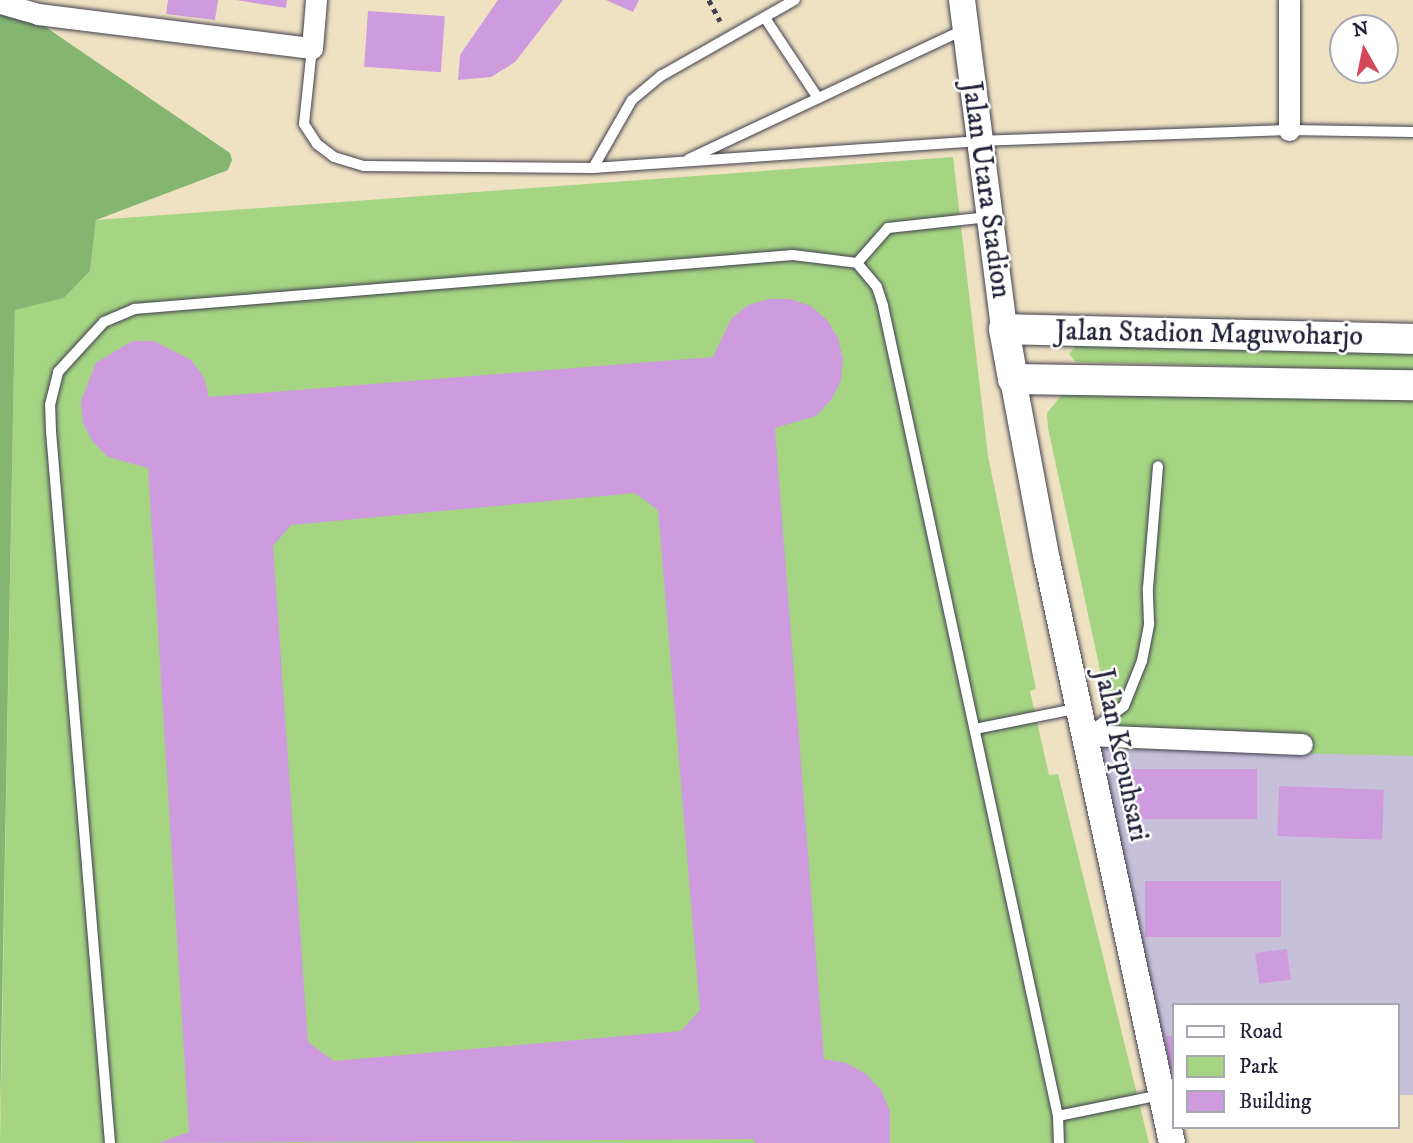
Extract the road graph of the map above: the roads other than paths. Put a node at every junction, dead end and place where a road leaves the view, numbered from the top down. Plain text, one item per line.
1 (316, 0) edge
2 (795, 0) edge
3 (962, 0) edge
4 (1289, 0) edge
5 (0, 3) edge
6 (39, 7) edge
7 (765, 18) junction
8 (965, 29) junction
9 (312, 48) junction
10 (818, 98) junction
11 (1289, 130) junction
12 (1413, 132) edge
13 (977, 141) junction
14 (682, 162) junction
15 (593, 168) junction
16 (988, 217) junction
17 (857, 263) junction
18 (1004, 329) junction
19 (1413, 339) edge
20 (1013, 379) junction
21 (1413, 385) edge
22 (1158, 466) dead end
23 (1079, 708) junction
24 (975, 729) junction
25 (1085, 736) junction
26 (1302, 744) dead end
27 (1160, 1095) junction
28 (1058, 1116) junction
29 (110, 1143) edge
30 (1059, 1143) edge
31 (1172, 1143) edge

1 - 9 street
2 - 7 lane
3 - 8 street, Jalan Utara Stadion
4 - 11 street
5 - 6 street
6 - 9 street
7 - 10 lane
7 - 15 lane
8 - 10 lane
8 - 13 street, Jalan Utara Stadion
9 - 15 lane
10 - 14 lane
11 - 12 lane
11 - 13 lane
13 - 14 lane
13 - 16 street, Jalan Utara Stadion
14 - 15 lane
16 - 17 lane
16 - 18 street, Jalan Utara Stadion
17 - 24 lane
17 - 29 lane
18 - 19 main road, Jalan Stadion Maguwoharjo
18 - 20 main road, Jalan Utara Stadion
20 - 21 main road, Jalan Stadion Maguwoharjo
20 - 23 street, Jalan Kepuhsari
22 - 25 lane
23 - 24 lane
23 - 25 street, Jalan Kepuhsari
24 - 28 lane
25 - 26 street
25 - 27 street, Jalan Kepuhsari
27 - 28 lane
27 - 31 street, Jalan Kepuhsari
28 - 30 lane

